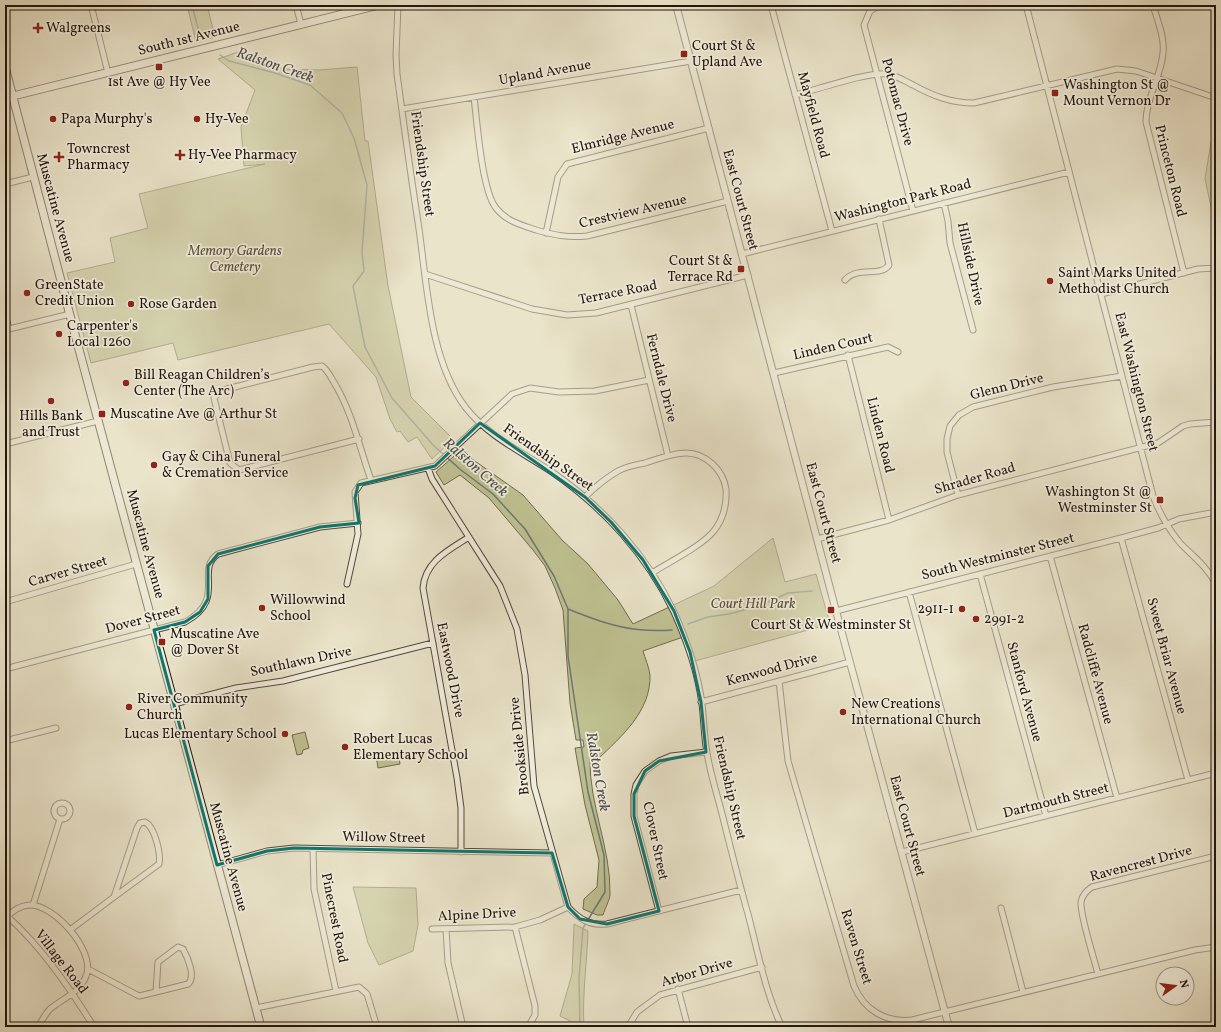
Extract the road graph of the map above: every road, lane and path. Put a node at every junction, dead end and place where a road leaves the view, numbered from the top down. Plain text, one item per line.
1 (91, 5) edge
2 (296, 5) edge
3 (380, 5) edge
4 (398, 5) edge
5 (676, 5) edge
6 (771, 5) edge
7 (880, 5) edge
8 (1026, 5) edge
9 (1153, 5) edge
10 (301, 24) junction
11 (691, 61) junction
12 (5, 67) edge
13 (108, 73) junction
14 (877, 74) junction
15 (1156, 78) junction
16 (1047, 86) junction
17 (795, 95) junction
18 (13, 96) junction
19 (474, 97) junction
20 (5, 98) edge
21 (1216, 98) edge
22 (402, 109) junction
23 (709, 128) junction
24 (1069, 172) junction
25 (34, 177) junction
26 (5, 184) edge
27 (728, 201) junction
28 (944, 203) junction
29 (913, 211) junction
30 (879, 219) junction
31 (832, 231) junction
32 (546, 233) junction
33 (742, 254) junction
34 (1216, 268) edge
35 (1184, 273) junction
36 (425, 274) junction
37 (748, 275) junction
38 (845, 280) dead end
39 (1101, 294) junction
40 (631, 305) junction
41 (5, 314) edge
42 (70, 314) junction
43 (7, 330) edge
44 (973, 330) dead end
45 (898, 352) dead end
46 (848, 355) junction
47 (774, 373) junction
48 (1122, 376) junction
49 (649, 380) junction
50 (98, 421) junction
51 (1216, 422) edge
52 (480, 423) junction
53 (359, 439) junction
54 (5, 444) edge
55 (1140, 448) junction
56 (668, 456) junction
57 (428, 468) junction
58 (371, 480) junction
59 (958, 495) junction
60 (585, 497) junction
61 (1216, 512) edge
62 (889, 520) junction
63 (358, 523) junction
64 (1166, 524) junction
65 (469, 537) junction
66 (1121, 538) junction
67 (817, 539) junction
68 (1050, 556) junction
69 (136, 564) junction
70 (652, 573) junction
71 (980, 574) junction
72 (347, 584) dead end
73 (1216, 584) edge
74 (909, 592) junction
75 (5, 602) edge
76 (836, 611) junction
77 (154, 630) junction
78 (433, 643) junction
79 (850, 662) junction
80 (5, 670) edge
81 (779, 681) junction
82 (701, 702) junction
83 (174, 704) junction
84 (56, 728) dead end
85 (5, 741) edge
86 (706, 752) junction
87 (1216, 773) edge
88 (1188, 780) junction
89 (1117, 798) junction
90 (1046, 816) junction
91 (60, 819) dead end
92 (975, 833) junction
93 (313, 849) junction
94 (461, 852) junction
95 (902, 852) junction
96 (552, 853) junction
97 (1216, 856) edge
98 (217, 865) junction
99 (741, 890) junction
100 (114, 897) junction
101 (33, 905) junction
102 (568, 907) junction
103 (1001, 908) dead end
104 (659, 911) junction
105 (6, 917) edge
106 (515, 927) junction
107 (432, 929) dead end
108 (446, 929) junction
109 (70, 930) junction
110 (1216, 947) edge
111 (762, 967) junction
112 (88, 969) junction
113 (1098, 974) junction
114 (678, 989) junction
115 (336, 990) junction
116 (156, 992) junction
117 (1023, 992) junction
118 (72, 994) junction
119 (256, 1008) junction
120 (945, 1012) junction
121 (38, 1027) edge
122 (94, 1027) edge
123 (262, 1027) edge
124 (377, 1027) edge
125 (463, 1027) edge
126 (528, 1027) edge
127 (628, 1027) edge
128 (688, 1027) edge
129 (782, 1027) edge
130 (949, 1027) edge

1 - 13 street
2 - 10 street
3 - 10 main road, South 1st Avenue
4 - 22 street, Friendship Street
5 - 11 street, East Court Street
6 - 17 street, Mayfield Road
7 - 14 street, Potomac Drive
8 - 16 street, East Washington Street
9 - 15 street, Princeton Road
10 - 13 main road, South 1st Avenue
11 - 19 street, Upland Avenue
11 - 23 street, East Court Street
12 - 18 main road, Muscatine Avenue
13 - 18 main road, South 1st Avenue
14 - 16 street
14 - 17 street
14 - 29 street, Potomac Drive
15 - 16 street
15 - 21 street
15 - 35 street, Princeton Road
16 - 24 street, East Washington Street
17 - 31 street, Mayfield Road
18 - 20 main road, South 1st Avenue
18 - 25 main road, Muscatine Avenue
19 - 22 street, Upland Avenue
19 - 32 street, Crestview Avenue
22 - 36 street, Friendship Street
23 - 27 street, East Court Street
23 - 32 street, Elmridge Avenue
24 - 28 street, Washington Park Road
24 - 39 street, East Washington Street
25 - 26 street
25 - 42 main road, Muscatine Avenue
27 - 32 street, Crestview Avenue
27 - 33 street, East Court Street
28 - 29 street, Washington Park Road
28 - 44 street, Hillside Drive
29 - 30 street, Washington Park Road
30 - 31 street, Washington Park Road
30 - 38 street
31 - 33 street, Washington Park Road
33 - 37 street, East Court Street
34 - 35 street
35 - 39 street
36 - 40 street, Terrace Road
36 - 52 street, Friendship Street
37 - 40 street, Terrace Road
37 - 47 street, East Court Street
39 - 48 street, East Washington Street
40 - 49 street, Ferndale Drive
41 - 43 street
42 - 43 street
42 - 50 main road, Muscatine Avenue
45 - 46 street, Linden Court
46 - 47 street, Linden Court
46 - 62 street, Linden Road
47 - 67 street, East Court Street
48 - 55 street, East Washington Street
48 - 59 street, Glenn Drive
49 - 52 street
49 - 56 street, Ferndale Drive
50 - 54 street
50 - 69 main road, Muscatine Avenue
51 - 55 street, Shrader Road
52 - 57 street
52 - 60 street, Friendship Street
53 - 53 street
53 - 58 street
55 - 59 street, Shrader Road
55 - 64 street, East Washington Street
56 - 60 street
56 - 70 street
57 - 58 street
57 - 65 street, Brookside Drive
58 - 63 street
59 - 62 street, Shrader Road
60 - 70 street, Friendship Street
61 - 64 street, South Westminster Street
62 - 67 street, Shrader Road
63 - 72 street
63 - 77 street, Dover Street
64 - 66 street, South Westminster Street
64 - 73 street, East Washington Street
65 - 78 street, Eastwood Drive
65 - 96 street, Brookside Drive
66 - 68 street, South Westminster Street
66 - 88 street, Sweet Briar Avenue
67 - 76 street, East Court Street
68 - 71 street, South Westminster Street
68 - 89 street, Radcliffe Avenue
69 - 75 street, Carver Street
69 - 77 main road, Muscatine Avenue
70 - 82 street, Friendship Street
71 - 74 street, South Westminster Street
71 - 90 street, Stanford Avenue
74 - 76 street, South Westminster Street
74 - 92 street
76 - 79 street, East Court Street
77 - 80 street, Dover Street
77 - 83 main road, Muscatine Avenue
78 - 83 street, Southlawn Drive
78 - 94 street, Eastwood Drive
79 - 81 street, Kenwood Drive
79 - 95 street, East Court Street
81 - 82 street, Kenwood Drive
81 - 120 street, Raven Street
82 - 86 street, Friendship Street
83 - 98 main road, Muscatine Avenue
84 - 85 street
86 - 99 street, Friendship Street
86 - 104 street, Clover Street
87 - 88 street, Dartmouth Street
88 - 89 street, Dartmouth Street
89 - 90 street, Dartmouth Street
90 - 92 street, Dartmouth Street
91 - 101 street
92 - 95 street, Dartmouth Street
93 - 94 street, Willow Street
93 - 98 street, Willow Street
93 - 115 street, Pinecrest Road
94 - 96 street, Willow Street
95 - 120 street, East Court Street
96 - 102 street, Brookside Drive
97 - 113 street, Ravencrest Drive
98 - 119 main road, Muscatine Avenue
99 - 104 street, Brookside Drive
99 - 111 street, Friendship Street
100 - 100 street
100 - 109 street
101 - 105 street
101 - 109 street
102 - 104 street, Brookside Drive
102 - 106 street, Alpine Drive
103 - 117 street
105 - 118 street, Village Road
106 - 108 street, Alpine Drive
106 - 126 street
107 - 108 street, Alpine Drive
108 - 125 street
109 - 112 street
110 - 113 street, Raven Street
111 - 114 street, Arbor Drive
111 - 129 street, Friendship Street
112 - 116 street
112 - 118 street
113 - 117 street, Raven Street
114 - 127 street, Arbor Drive
114 - 128 street
115 - 119 street
115 - 124 street
116 - 116 street
117 - 120 street, Raven Street
118 - 121 street
118 - 122 street, Village Road
119 - 123 main road, Muscatine Avenue
120 - 130 street, East Court Street

